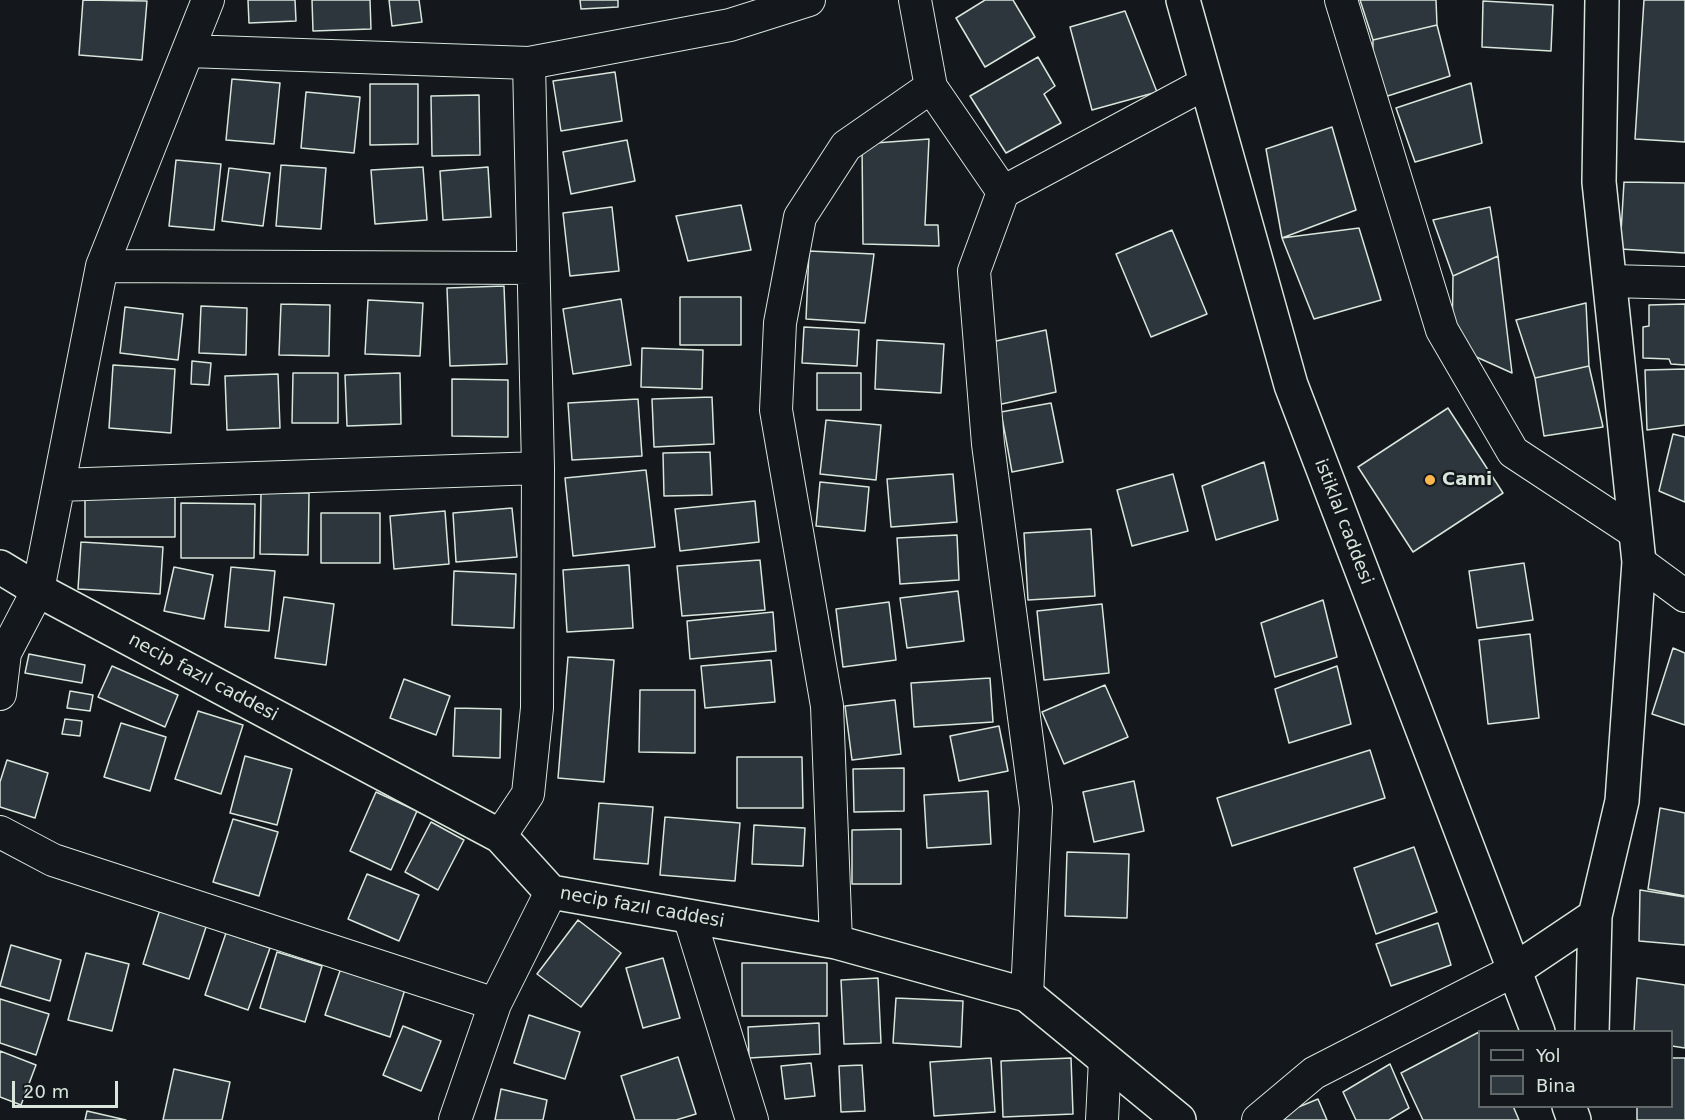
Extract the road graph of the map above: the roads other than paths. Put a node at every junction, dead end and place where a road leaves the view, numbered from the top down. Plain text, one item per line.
1 (208, 0) edge
2 (809, 0) edge
3 (915, 0) edge
4 (1183, 0) edge
5 (1341, 0) edge
6 (1602, 0) edge
7 (188, 51) junction
8 (529, 63) junction
9 (1206, 83) junction
10 (930, 87) junction
11 (1003, 192) junction
12 (102, 266) junction
13 (533, 268) junction
14 (1610, 281) junction
15 (1685, 283) edge
16 (538, 468) junction
17 (59, 485) junction
18 (1637, 547) junction
19 (0, 567) edge
20 (38, 590) junction
21 (1685, 596) edge
22 (0, 694) edge
23 (0, 832) edge
24 (500, 836) junction
25 (551, 892) junction
26 (688, 916) junction
27 (1595, 916) junction
28 (836, 942) junction
29 (1514, 971) junction
30 (1027, 995) junction
31 (495, 1004) junction
32 (1537, 1030) edge
33 (1592, 1030) edge
34 (1105, 1059) junction
35 (455, 1120) edge
36 (752, 1120) edge
37 (1102, 1120) edge
38 (1179, 1120) edge
39 (1258, 1120) edge

1 - 7 street
2 - 8 street
3 - 10 street
4 - 9 street, istiklal caddesi
5 - 18 street
6 - 14 street
7 - 8 street
7 - 12 street
8 - 13 street
9 - 11 street
9 - 29 street, istiklal caddesi
10 - 11 street
10 - 28 street
11 - 30 street
12 - 13 street
12 - 17 street
13 - 16 street
14 - 15 street
14 - 18 street
16 - 17 street
16 - 24 street
17 - 20 street
18 - 21 street
18 - 27 street
19 - 20 street, necip fazıl caddesi
20 - 22 street
20 - 24 street, necip fazıl caddesi
23 - 31 street
24 - 25 street, necip fazıl caddesi
25 - 26 street, necip fazıl caddesi
25 - 31 street
26 - 28 street, necip fazıl caddesi
26 - 36 street
27 - 29 street
27 - 33 street
28 - 30 street, necip fazıl caddesi
29 - 32 street, istiklal caddesi
29 - 39 street
30 - 34 street, necip fazıl caddesi
31 - 35 street
34 - 37 street
34 - 38 street, necip fazıl caddesi

